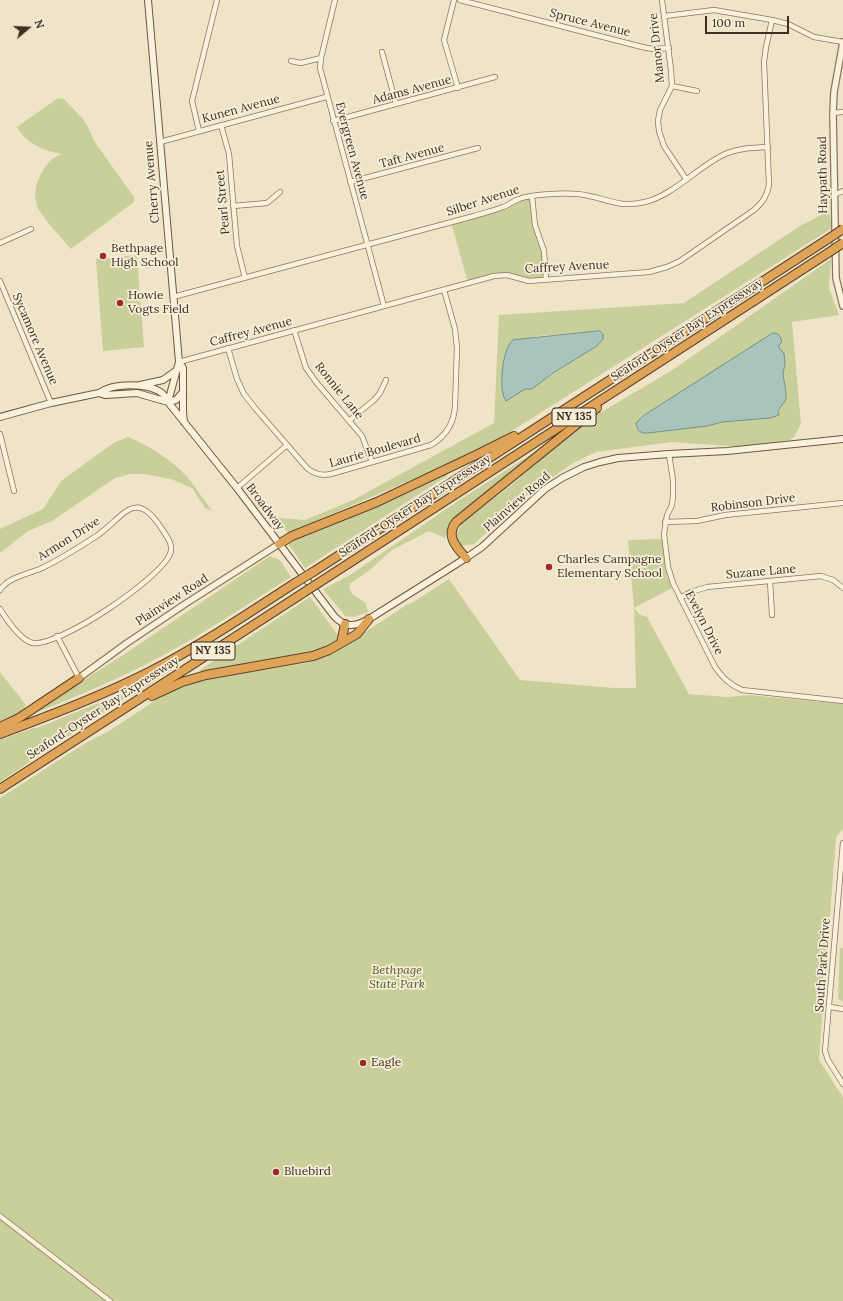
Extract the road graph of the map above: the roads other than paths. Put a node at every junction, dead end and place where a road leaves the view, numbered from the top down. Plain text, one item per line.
1 (148, 0) edge
2 (217, 0) edge
3 (335, 0) edge
4 (454, 0) edge
5 (460, 0) edge
6 (662, 0) edge
7 (665, 16) junction
8 (772, 20) junction
9 (843, 42) edge
10 (669, 48) junction
11 (382, 52) dead end
12 (321, 58) junction
13 (290, 61) dead end
14 (495, 77) dead end
15 (672, 86) junction
16 (458, 88) junction
17 (697, 91) dead end
18 (326, 97) junction
19 (396, 104) junction
20 (843, 112) edge
21 (833, 113) junction
22 (333, 121) junction
23 (221, 125) junction
24 (199, 131) junction
25 (160, 142) junction
26 (768, 147) junction
27 (478, 148) dead end
28 (686, 179) junction
29 (350, 182) junction
30 (843, 191) edge
31 (280, 192) dead end
32 (834, 195) junction
33 (532, 196) junction
34 (233, 206) junction
35 (843, 229) edge
36 (32, 230) dead end
37 (0, 243) edge
38 (843, 243) edge
39 (367, 244) junction
40 (245, 278) junction
41 (836, 278) junction
42 (843, 278) edge
43 (546, 280) junction
44 (0, 281) edge
45 (444, 290) junction
46 (173, 297) junction
47 (384, 306) junction
48 (843, 306) edge
49 (294, 330) junction
50 (228, 348) junction
51 (179, 362) junction
52 (177, 370) junction
53 (386, 380) dead end
54 (625, 384) junction
55 (138, 385) junction
56 (183, 392) junction
57 (99, 393) junction
58 (168, 402) junction
59 (50, 403) junction
60 (0, 417) edge
61 (549, 419) junction
62 (350, 420) junction
63 (184, 422) junction
64 (0, 434) edge
65 (843, 439) edge
66 (287, 445) junction
67 (669, 454) junction
68 (372, 462) junction
69 (237, 488) junction
70 (14, 491) dead end
71 (843, 504) edge
72 (665, 522) junction
73 (279, 544) junction
74 (466, 558) junction
75 (770, 581) junction
76 (843, 588) edge
77 (0, 590) edge
78 (680, 598) junction
79 (0, 609) edge
80 (772, 615) dead end
81 (369, 619) junction
82 (345, 624) junction
83 (57, 636) junction
84 (341, 643) junction
85 (79, 678) junction
86 (843, 701) edge
87 (122, 710) junction
88 (0, 727) edge
89 (0, 734) edge
90 (0, 789) edge
91 (843, 843) edge
92 (830, 1007) junction
93 (843, 1009) edge
94 (843, 1084) edge
95 (0, 1216) edge
96 (110, 1301) edge

1 - 25 main road, Cherry Avenue
2 - 24 street
3 - 12 street, Evergreen Avenue
4 - 16 street
5 - 10 street, Spruce Avenue
6 - 7 street, Manor Drive
7 - 8 street
7 - 10 street, Manor Drive
8 - 9 street
8 - 26 street, Caffrey Avenue
9 - 21 street, Haypath Road
10 - 15 street, Manor Drive
11 - 19 street
12 - 13 street
12 - 18 street, Evergreen Avenue
14 - 16 street, Adams Avenue
15 - 17 street
15 - 28 street, Manor Drive
16 - 19 street, Adams Avenue
18 - 22 street, Evergreen Avenue
18 - 23 street, Kunen Avenue
19 - 22 street, Adams Avenue
20 - 21 street
21 - 32 street, Haypath Road
22 - 29 street, Evergreen Avenue
23 - 24 street, Kunen Avenue
23 - 34 street, Pearl Street
24 - 25 street, Kunen Avenue
25 - 46 main road, Cherry Avenue
26 - 28 street, Silber Avenue
26 - 43 street, Caffrey Avenue
27 - 29 street, Taft Avenue
28 - 33 street, Silber Avenue
29 - 39 street, Evergreen Avenue
30 - 32 street
31 - 34 street
32 - 41 street, Haypath Road
33 - 39 street, Silber Avenue
33 - 43 street
34 - 40 street, Pearl Street
35 - 61 highway, Seaford-Oyster Bay Expressway / NY 135, bridge
36 - 37 street
38 - 54 highway, Seaford-Oyster Bay Expressway / NY 135, bridge
39 - 40 street, Silber Avenue
39 - 47 street, Evergreen Avenue
40 - 46 street, Silber Avenue
41 - 42 street
41 - 48 street, Haypath Road
43 - 45 street, Caffrey Avenue
44 - 59 street, Sycamore Avenue
45 - 47 street, Caffrey Avenue
45 - 68 street, Laurie Boulevard
46 - 51 main road, Cherry Avenue
47 - 49 street, Caffrey Avenue
49 - 50 street, Caffrey Avenue
49 - 62 street, Ronnie Lane
50 - 51 street, Caffrey Avenue
50 - 66 street, Laurie Boulevard
51 - 52 main road, Cherry Avenue
51 - 56 main road, Cherry Avenue
52 - 55 main road
52 - 58 main road, Cherry Avenue
53 - 62 street
54 - 74 highway
54 - 87 highway, Seaford-Oyster Bay Expressway / NY 135, bridge
55 - 57 main road, Broadway
55 - 58 main road, Broadway
56 - 58 main road
56 - 63 main road, Cherry Avenue
57 - 58 main road, Broadway
57 - 59 main road, Broadway
58 - 63 main road, Broadway
59 - 60 main road, Broadway
61 - 73 highway
61 - 89 highway, Seaford-Oyster Bay Expressway / NY 135, bridge
62 - 68 street, Ronnie Lane
63 - 69 main road, Broadway
64 - 70 street
65 - 67 main road, Plainview Road
66 - 68 street, Laurie Boulevard
66 - 69 street
67 - 72 street, Evelyn Drive
67 - 74 main road, Plainview Road
69 - 73 main road, Broadway
71 - 72 street, Robinson Drive
72 - 78 street, Evelyn Drive
73 - 82 main road, Broadway
73 - 85 street, Plainview Road
74 - 81 main road, Plainview Road
75 - 76 street, Suzane Lane
75 - 78 street, Suzane Lane
75 - 80 street
77 - 83 street, Armon Drive
78 - 86 street, Evelyn Drive
79 - 83 street, Armon Drive
81 - 82 main road, Plainview Road
81 - 84 highway
82 - 84 highway
83 - 85 street
84 - 87 highway
85 - 88 highway
87 - 90 highway, Seaford-Oyster Bay Expressway / NY 135
91 - 92 street, South Park Drive
92 - 93 street
92 - 94 street, South Park Drive
95 - 96 street

